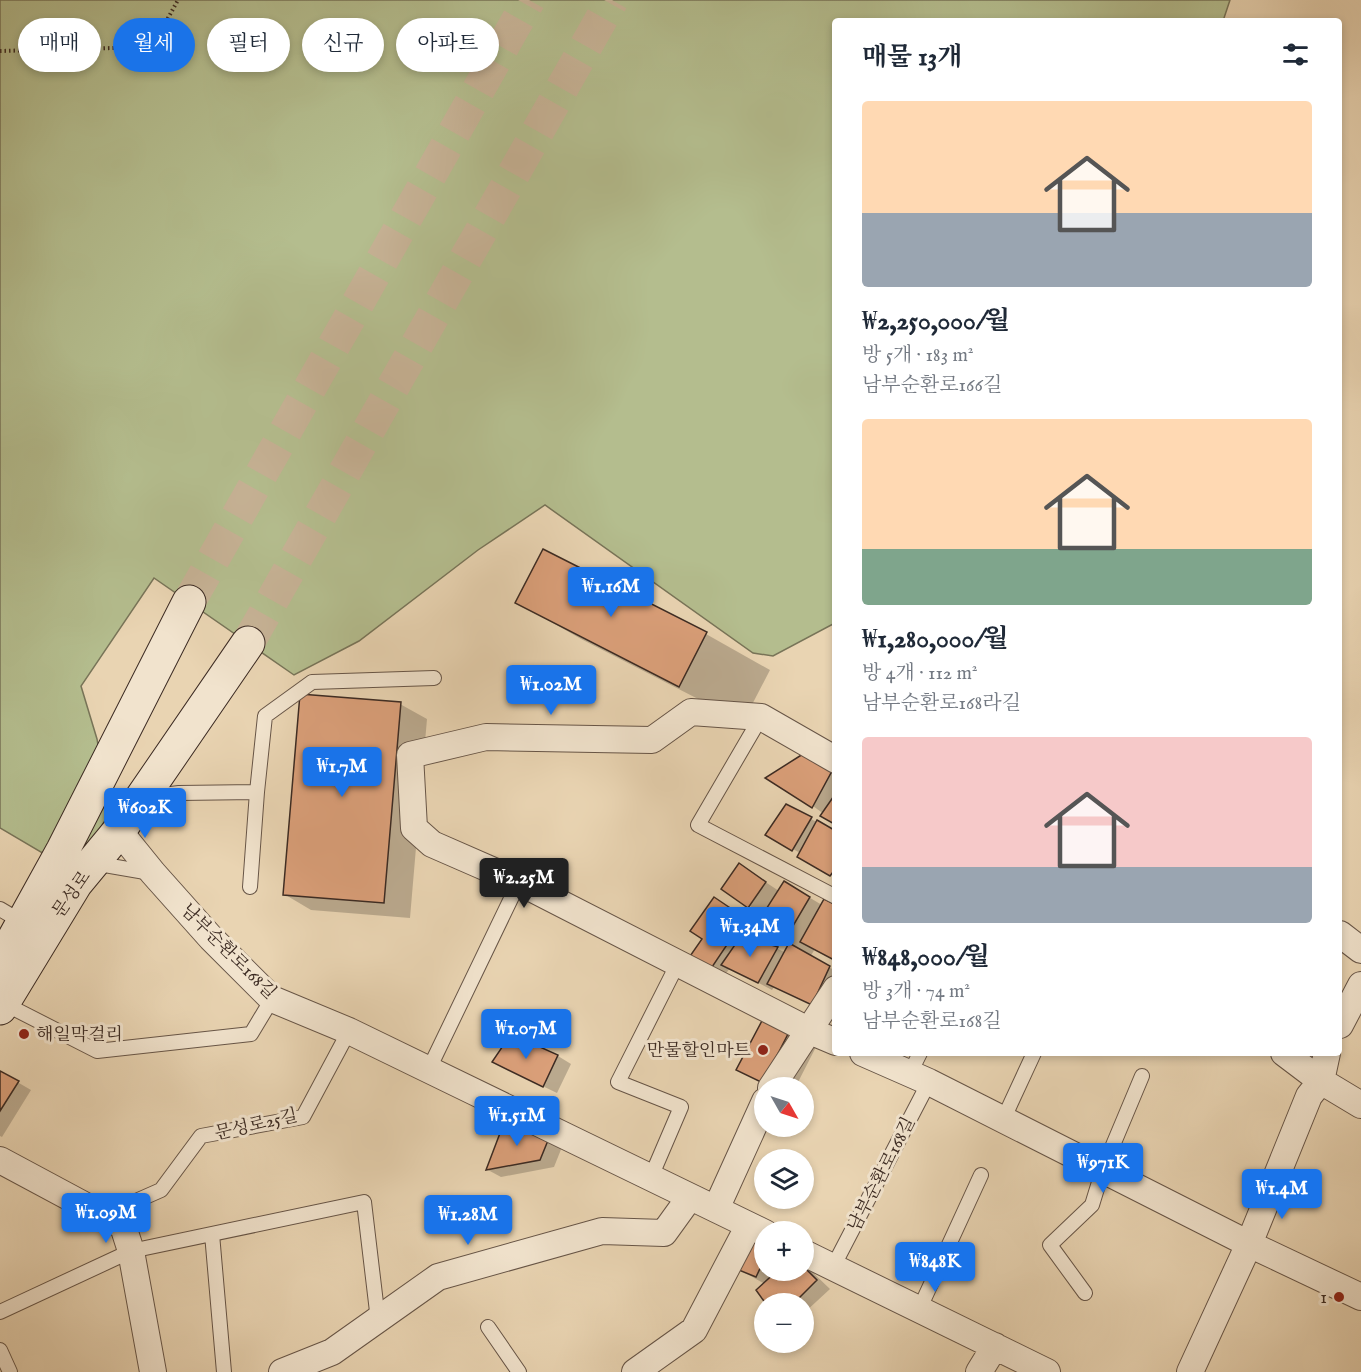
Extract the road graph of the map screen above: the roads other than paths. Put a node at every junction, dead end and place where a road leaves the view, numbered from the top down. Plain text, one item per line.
1 (189, 602) tunnel mouth
2 (248, 643) tunnel mouth
3 (434, 678) dead end
4 (761, 717) junction
5 (832, 758) edge
6 (257, 792) junction
7 (142, 797) junction
8 (119, 831) junction
9 (93, 863) junction
10 (153, 873) junction
11 (519, 882) junction
12 (250, 886) dead end
13 (832, 895) edge
14 (11, 915) edge
15 (1342, 936) edge
16 (1361, 950) edge
17 (678, 963) junction
18 (0, 964) edge
19 (1361, 985) edge
20 (832, 995) edge
21 (272, 999) junction
22 (2, 1006) edge
23 (1342, 1021) edge
24 (349, 1031) junction
25 (810, 1031) junction
26 (832, 1040) edge
27 (874, 1056) edge
28 (1033, 1056) edge
29 (1288, 1056) edge
30 (1326, 1056) edge
31 (920, 1069) edge
32 (428, 1071) junction
33 (1142, 1076) dead end
34 (779, 1077) edge
35 (1321, 1081) junction
36 (1361, 1105) edge
37 (1003, 1120) junction
38 (754, 1125) edge
39 (0, 1160) edge
40 (1103, 1169) junction
41 (981, 1174) dead end
42 (651, 1177) junction
43 (690, 1197) junction
44 (716, 1209) junction
45 (123, 1226) junction
46 (754, 1228) edge
47 (754, 1229) edge
48 (212, 1234) junction
49 (1249, 1244) junction
50 (132, 1251) junction
51 (814, 1258) edge
52 (833, 1267) junction
53 (1085, 1293) dead end
54 (1361, 1297) edge
55 (919, 1310) junction
56 (0, 1312) edge
57 (378, 1320) junction
58 (488, 1327) dead end
59 (995, 1347) junction
60 (0, 1350) edge
61 (10, 1372) edge
62 (153, 1372) edge
63 (224, 1372) edge
64 (282, 1372) edge
65 (519, 1372) edge
66 (635, 1372) edge
67 (980, 1372) edge
68 (1047, 1372) edge
69 (1190, 1372) edge

1 - 14 main road, 문성로
2 - 7 main road, 문성로
3 - 6 lane
4 - 5 street
4 - 11 street
4 - 13 lane
6 - 7 lane
6 - 12 lane
7 - 8 main road, 문성로
8 - 9 main road, 문성로
8 - 10 street, 남부순환로168길
9 - 10 lane
9 - 22 main road, 문성로
10 - 21 street, 남부순환로168길
11 - 17 street
11 - 32 lane
14 - 18 main road, 문성로
15 - 16 street
17 - 25 street
17 - 42 lane
19 - 23 street
20 - 25 street
21 - 22 lane, 문성로
21 - 24 street, 남부순환로168길
24 - 32 street, 남부순환로168길
24 - 45 lane, 문성로25길
25 - 26 street
25 - 34 street
27 - 31 street
28 - 37 lane
29 - 35 street
30 - 35 street
31 - 37 street
31 - 52 lane, 남부순환로168길
32 - 42 street, 남부순환로168길
33 - 40 lane
35 - 36 street
35 - 49 street
37 - 40 street
38 - 44 street
39 - 45 street
40 - 49 street
40 - 53 lane
41 - 55 lane
42 - 43 street, 남부순환로168길
43 - 44 street, 남부순환로168길
43 - 57 street
44 - 46 street, 남부순환로168길
45 - 50 street
47 - 66 street
48 - 50 lane
48 - 57 lane
48 - 63 lane
49 - 54 street
49 - 69 street
50 - 56 lane
50 - 62 street
51 - 52 street
52 - 55 street
55 - 59 street
57 - 64 street
58 - 65 lane
59 - 67 street
59 - 68 street
60 - 61 lane

